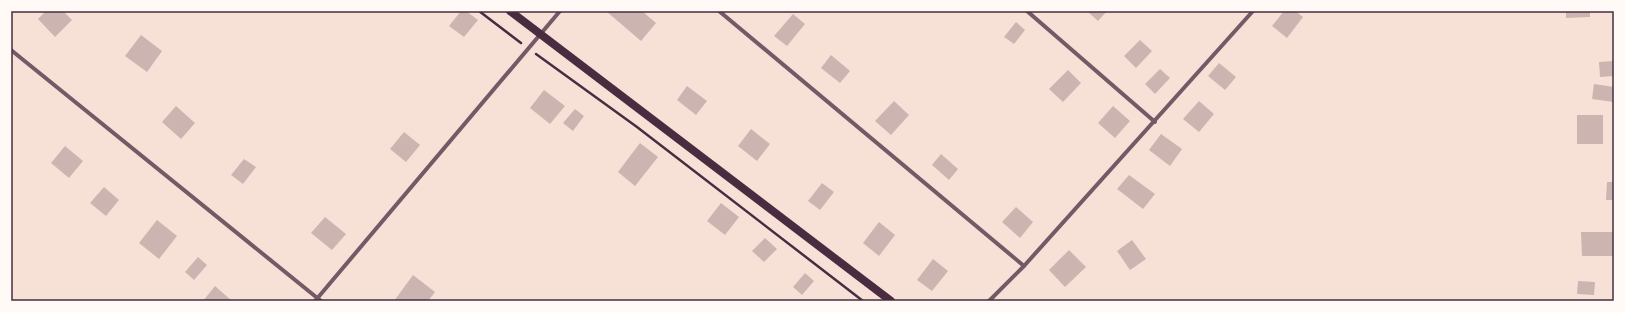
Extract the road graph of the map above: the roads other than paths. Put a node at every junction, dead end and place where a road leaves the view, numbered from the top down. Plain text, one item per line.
1 (510, 11) edge
2 (560, 11) edge
3 (719, 11) edge
4 (1027, 11) edge
5 (1253, 11) edge
6 (539, 34) junction
7 (11, 50) edge
8 (1154, 122) junction
9 (1024, 266) junction
10 (318, 300) edge
11 (891, 301) edge
12 (989, 301) edge

1 - 6 main road
2 - 6 street
3 - 9 street
4 - 8 street
5 - 8 street
6 - 10 street
6 - 11 main road
7 - 10 street
8 - 9 street
9 - 12 street

